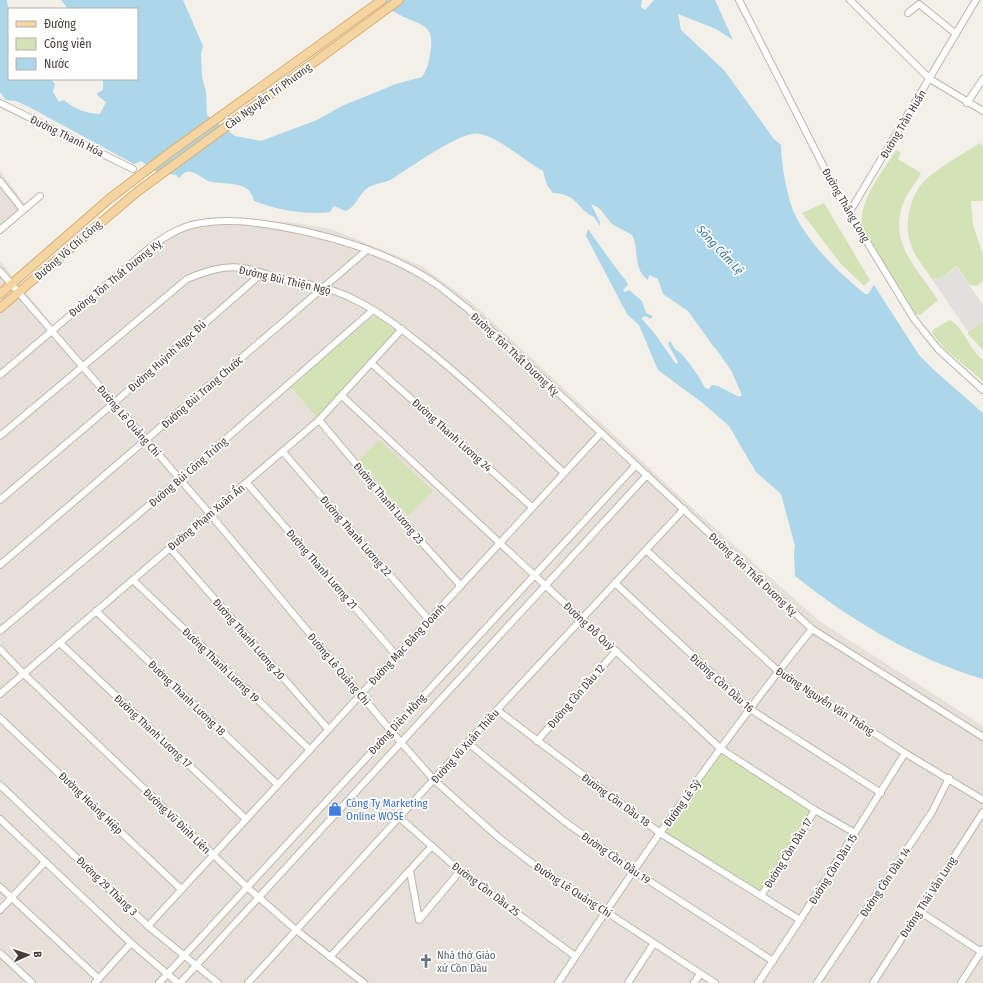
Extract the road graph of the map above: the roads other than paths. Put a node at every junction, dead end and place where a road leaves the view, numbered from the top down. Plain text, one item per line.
1 (382, 0) edge
2 (399, 0) edge
3 (738, 0) edge
4 (850, 0) edge
5 (976, 0) edge
6 (919, 1) edge
7 (908, 13) dead end
8 (956, 34) junction
9 (930, 79) junction
10 (983, 79) edge
11 (0, 103) edge
12 (967, 103) junction
13 (983, 111) edge
14 (133, 169) dead end
15 (0, 181) edge
16 (130, 183) joint
17 (137, 192) joint
18 (40, 196) dead end
19 (23, 210) junction
20 (849, 213) junction
21 (0, 230) edge
22 (367, 250) junction
23 (0, 271) edge
24 (260, 274) junction
25 (11, 285) junction
26 (323, 288) junction
27 (18, 293) junction
28 (0, 294) edge
29 (0, 308) edge
30 (373, 310) junction
31 (402, 329) junction
32 (51, 331) junction
33 (371, 363) junction
34 (82, 366) junction
35 (0, 375) edge
36 (983, 390) edge
37 (342, 396) junction
38 (114, 404) junction
39 (319, 420) junction
40 (601, 433) junction
41 (0, 436) edge
42 (146, 440) junction
43 (283, 452) junction
44 (636, 465) junction
45 (564, 473) junction
46 (647, 475) junction
47 (180, 479) junction
48 (247, 483) junction
49 (0, 500) edge
50 (532, 507) junction
51 (684, 510) junction
52 (210, 514) junction
53 (499, 543) junction
54 (170, 548) junction
55 (646, 550) junction
56 (0, 565) edge
57 (535, 575) junction
58 (133, 580) junction
59 (615, 583) junction
60 (546, 585) junction
61 (461, 586) junction
62 (96, 611) junction
63 (582, 619) junction
64 (429, 620) junction
65 (812, 629) junction
66 (0, 631) edge
67 (60, 643) junction
68 (0, 649) edge
69 (616, 650) junction
70 (396, 655) junction
71 (778, 672) junction
72 (24, 674) junction
73 (0, 694) edge
74 (360, 694) junction
75 (750, 709) junction
76 (497, 710) junction
77 (0, 718) edge
78 (328, 729) junction
79 (391, 732) junction
80 (983, 737) edge
81 (536, 741) junction
82 (401, 742) junction
83 (468, 743) junction
84 (721, 749) junction
85 (310, 750) junction
86 (905, 753) junction
87 (949, 778) junction
88 (434, 780) junction
89 (0, 785) edge
90 (278, 785) junction
91 (881, 793) junction
92 (983, 800) edge
93 (815, 810) junction
94 (983, 812) edge
95 (400, 818) junction
96 (0, 819) edge
97 (246, 819) junction
98 (660, 833) junction
99 (855, 833) junction
100 (432, 846) junction
101 (213, 855) junction
102 (45, 862) junction
103 (410, 871) junction
104 (460, 871) junction
105 (634, 871) junction
106 (0, 887) edge
107 (247, 887) junction
108 (181, 889) junction
109 (761, 896) junction
110 (11, 898) junction
111 (259, 898) junction
112 (0, 910) edge
113 (919, 911) junction
114 (605, 912) junction
115 (800, 920) junction
116 (148, 926) junction
117 (296, 930) junction
118 (131, 943) junction
119 (654, 943) junction
120 (982, 951) edge
121 (0, 953) edge
122 (184, 956) junction
123 (575, 956) junction
124 (330, 957) junction
125 (773, 960) junction
126 (196, 966) junction
127 (167, 974) junction
128 (700, 974) junction
129 (97, 981) edge
130 (32, 983) edge
131 (159, 983) edge
132 (179, 983) edge
133 (218, 983) edge
134 (248, 983) edge
135 (364, 983) edge
136 (558, 983) edge
137 (628, 983) edge
138 (694, 983) edge
139 (715, 983) edge
140 (758, 983) edge
141 (817, 983) edge
142 (873, 983) edge
143 (961, 983) edge

1 - 16 main road, Cầu Nguyễn Tri Phương
2 - 17 main road, Cầu Nguyễn Tri Phương
3 - 20 street, Đường Thăng Long
4 - 9 street
5 - 8 street, Đường Trần Huấn
6 - 7 street
6 - 8 street
8 - 9 street, Đường Trần Huấn
9 - 12 street
9 - 20 street, Đường Trần Huấn
10 - 12 street
11 - 14 street, Đường Thanh Hóa
12 - 13 street
15 - 19 street
16 - 25 main road, Đường Võ Chí Công
17 - 27 main road, Đường Võ Chí Công
18 - 19 street
19 - 21 street
20 - 36 street, Đường Thăng Long
22 - 26 street, Đường Bùi Trang Chước
22 - 32 street, Đường Tôn Thất Dương Kỵ
22 - 40 street, Đường Tôn Thất Dương Kỵ
23 - 25 street, Đường Lê Quảng Chí
24 - 26 street, Đường Bùi Thiện Ngộ
24 - 34 street, Đường Bùi Thiện Ngộ
24 - 38 street, Đường Huỳnh Ngọc Đủ
25 - 27 street, Đường Lê Quảng Chí
25 - 28 main road, Đường Võ Chí Công
26 - 30 street, Đường Bùi Thiện Ngộ
26 - 42 street, Đường Bùi Trang Chước
27 - 29 main road, Đường Võ Chí Công
27 - 32 street, Đường Lê Quảng Chí
30 - 31 street, Đường Bùi Thiện Ngộ
30 - 47 street, Đường Bùi Công Trừng
31 - 33 street, Đường Phạm Xuân Ẩn
31 - 45 street, Đường Bùi Thiện Ngộ
32 - 34 street, Đường Lê Quảng Chí
32 - 35 street, Đường Tôn Thất Dương Kỵ
33 - 37 street, Đường Phạm Xuân Ẩn
33 - 50 street, Đường Thanh Lương 24
34 - 38 street, Đường Lê Quảng Chí
34 - 41 street, Đường Bùi Thiện Ngộ
37 - 39 street, Đường Phạm Xuân Ẩn
37 - 53 street, Đường Đỗ Quỳ
38 - 42 street, Đường Lê Quảng Chí
38 - 49 street, Đường Huỳnh Ngọc Đủ
39 - 43 street, Đường Phạm Xuân Ẩn
39 - 61 street, Đường Thanh Lương 23
40 - 44 street, Đường Tôn Thất Dương Kỵ
40 - 45 street, Đường Mạc Đăng Doanh
42 - 47 street, Đường Lê Quảng Chí
42 - 56 street, Đường Bùi Trang Chước
43 - 48 street, Đường Phạm Xuân Ẩn
43 - 64 street, Đường Thanh Lương 22
44 - 46 street, Đường Tôn Thất Dương Kỵ
44 - 57 street, Đường Diên Hồng
45 - 50 street, Đường Mạc Đăng Doanh
46 - 51 street, Đường Tôn Thất Dương Kỵ
46 - 60 street, Đường Diên Hồng
47 - 52 street, Đường Lê Quảng Chí
47 - 66 street, Đường Bùi Công Trừng
48 - 52 street, Đường Phạm Xuân Ẩn
48 - 70 street, Đường Thanh Lương 21
50 - 53 street, Đường Mạc Đăng Doanh
51 - 55 street, Đường Vũ Xuân Thiều
51 - 65 street, Đường Tôn Thất Dương Kỵ
52 - 54 street, Đường Phạm Xuân Ẩn
52 - 74 street, Đường Lê Quảng Chí
53 - 57 street, Đường Đỗ Quỳ
53 - 61 street, Đường Mạc Đăng Doanh
54 - 58 street, Đường Phạm Xuân Ẩn
54 - 78 street, Đường Thanh Lương 20
55 - 59 street, Đường Vũ Xuân Thiều
55 - 71 street, Đường Nguyễn Văn Thông
57 - 60 street, Đường Đỗ Quỳ
57 - 79 street, Đường Diên Hồng
58 - 62 street, Đường Phạm Xuân Ẩn
58 - 85 street, Đường Thanh Lương 19
59 - 63 street, Đường Vũ Xuân Thiều
59 - 75 street, Đường Cồn Dầu 16
60 - 63 street, Đường Đỗ Quỳ
60 - 82 street, Đường Diên Hồng
61 - 64 street, Đường Mạc Đăng Doanh
62 - 67 street, Đường Phạm Xuân Ẩn
62 - 90 street, Đường Thanh Lương 18
63 - 69 street, Đường Đỗ Quỳ
63 - 76 street, Đường Vũ Xuân Thiều
64 - 70 street, Đường Mạc Đăng Doanh
65 - 71 street, Đường Lê Sỹ
65 - 80 street, Đường Tôn Thất Dương Kỵ
67 - 72 street, Đường Phạm Xuân Ẩn
67 - 97 street, Đường Thanh Lương 17
68 - 72 street, Đường Vũ Đình Liên
69 - 81 street, Đường Cồn Dầu 12
69 - 84 street, Đường Đỗ Quỳ
70 - 74 street, Đường Mạc Đăng Doanh
71 - 75 street, Đường Lê Sỹ
71 - 86 street, Đường Nguyễn Văn Thông
72 - 73 street, Đường Phạm Xuân Ẩn
72 - 101 street, Đường Vũ Đình Liên
74 - 78 street, Đường Mạc Đăng Doanh
74 - 79 street, Đường Lê Quảng Chí
75 - 84 street, Đường Lê Sỹ
75 - 91 street, Đường Cồn Dầu 16
76 - 81 street, Đường Cồn Dầu 18
76 - 83 street, Đường Vũ Xuân Thiều
77 - 108 street, Đường Hoàng Hiệp
78 - 85 street, Đường Mạc Đăng Doanh
79 - 82 street, Đường Lê Quảng Chí
79 - 107 street, Đường Diên Hồng
81 - 98 street, Đường Cồn Dầu 18
82 - 88 street, Đường Lê Quảng Chí
82 - 111 street, Đường Diên Hồng
83 - 88 street, Đường Vũ Xuân Thiều
83 - 105 street, Đường Cồn Dầu 19
84 - 93 street, Đường Đỗ Quỳ
84 - 98 street, Đường Lê Sỹ
85 - 90 street, Đường Mạc Đăng Doanh
86 - 87 street, Đường Nguyễn Văn Thông
86 - 91 street, Đường Cồn Dầu 15
87 - 92 street, Đường Nguyễn Văn Thông
87 - 141 street, Đường Cồn Dầu 14
88 - 95 street, Đường Vũ Xuân Thiều
88 - 114 street, Đường Lê Quảng Chí
89 - 116 street, Đường 29 Tháng 3
90 - 97 street, Đường Mạc Đăng Doanh
91 - 99 street, Đường Cồn Dầu 15
93 - 99 street, Đường Đỗ Quỳ
93 - 109 street, Đường Cồn Dầu 17
94 - 113 street, Đường Thái Văn Lung
95 - 100 street, Đường Cồn Dầu 25
95 - 117 street, Đường Vũ Xuân Thiều
96 - 102 street
97 - 101 street, Đường Mạc Đăng Doanh
98 - 105 street, Đường Lê Sỹ
98 - 109 street, Đường Cồn Dầu 18
99 - 115 street, Đường Cồn Dầu 15
100 - 103 street
100 - 104 street, Đường Cồn Dầu 25
101 - 107 street, Đường Vũ Đình Liên
101 - 108 street, Đường Mạc Đăng Doanh
102 - 110 street
102 - 118 street
103 - 104 street
103 - 124 street
104 - 123 street, Đường Cồn Dầu 25
105 - 114 street, Đường Lê Sỹ
105 - 125 street, Đường Cồn Dầu 19
106 - 110 street
107 - 111 street, Đường Vũ Đình Liên
107 - 122 street, Đường Diên Hồng
108 - 116 street, Đường Mạc Đăng Doanh
109 - 115 street, Đường Cồn Dầu 18
110 - 112 street
110 - 129 street
111 - 117 street, Đường Vũ Đình Liên
111 - 126 street, Đường Diên Hồng
113 - 120 street
113 - 142 street, Đường Thái Văn Lung
114 - 119 street, Đường Lê Quảng Chí
114 - 123 street, Đường Lê Sỹ
115 - 125 street, Đường Cồn Dầu 15
116 - 122 street, Đường 29 Tháng 3
117 - 124 street, Đường Vũ Đình Liên
117 - 134 street, Đường Vũ Xuân Thiều
118 - 127 street
118 - 129 street
119 - 128 street, Đường Lê Quảng Chí
119 - 137 street
120 - 143 street
121 - 130 street
122 - 126 street, Đường 29 Tháng 3
122 - 127 street, Đường Diên Hồng
123 - 136 street, Đường Lê Sỹ
124 - 135 street, Đường Vũ Đình Liên
125 - 140 street, Đường Cồn Dầu 15
126 - 132 street, Đường Diên Hồng
126 - 133 street, Đường 29 Tháng 3
127 - 131 street, Đường Diên Hồng
127 - 132 street
128 - 138 street
128 - 139 street, Đường Lê Quảng Chí

